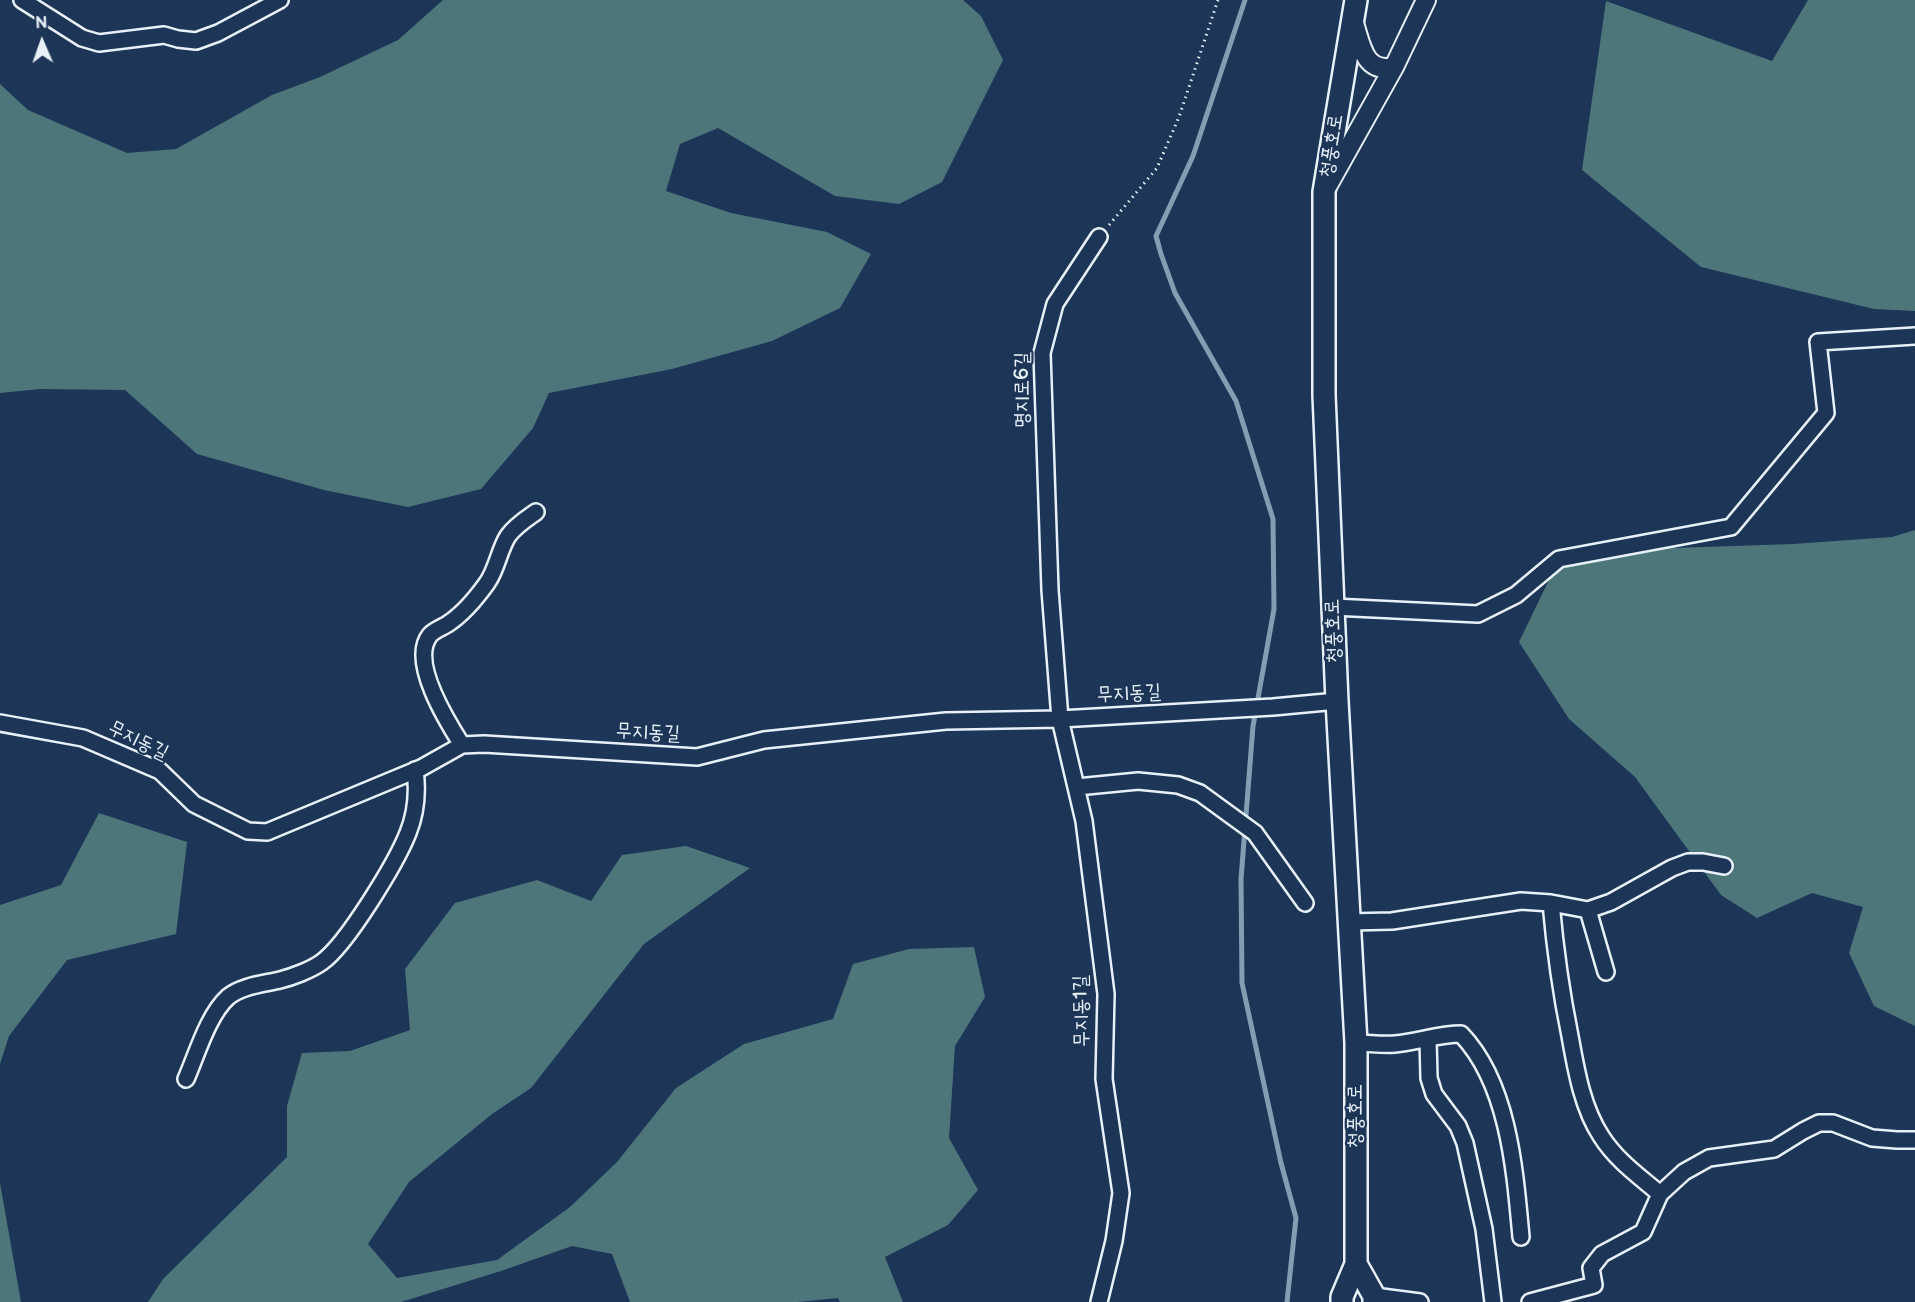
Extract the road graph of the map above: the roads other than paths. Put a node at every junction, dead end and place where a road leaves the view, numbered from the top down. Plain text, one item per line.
1 (22, 0) edge
2 (280, 0) edge
3 (1425, 0) edge
4 (1354, 10) edge
5 (1394, 66) junction
6 (1324, 192) junction
7 (1100, 237) road end
8 (1915, 336) edge
9 (536, 512) dead end
10 (1333, 607) junction
11 (1337, 701) junction
12 (1060, 719) junction
13 (0, 723) edge
14 (462, 746) junction
15 (414, 770) junction
16 (1077, 787) junction
17 (1724, 866) dead end
18 (1305, 903) dead end
19 (1551, 903) junction
20 (1588, 910) junction
21 (1349, 922) junction
22 (1606, 972) dead end
23 (1428, 1039) junction
24 (1356, 1043) junction
25 (186, 1078) dead end
26 (1915, 1140) edge
27 (1660, 1194) junction
28 (1521, 1237) dead end
29 (1356, 1264) junction
30 (1374, 1299) edge
31 (1099, 1302) edge
32 (1342, 1302) edge
33 (1420, 1302) edge
34 (1493, 1302) edge
35 (1530, 1302) edge

1 - 2 street
3 - 5 street
4 - 5 street
4 - 6 main road, 청풍호로
5 - 6 street
6 - 10 main road, 청풍호로
7 - 12 street, 명지로6길
8 - 10 street
9 - 14 street
10 - 11 main road, 청풍호로
11 - 12 street, 무지동길
11 - 21 main road, 청풍호로
12 - 14 street, 무지동길
12 - 16 street, 무지동1길
13 - 15 street, 무지동길
14 - 15 street, 무지동길
15 - 25 street
16 - 18 street
16 - 31 street, 무지동1길
17 - 20 street
19 - 20 street
19 - 21 street
19 - 27 street
20 - 22 street
21 - 24 main road, 청풍호로
23 - 24 street
23 - 28 street
23 - 34 street
24 - 29 main road, 청풍호로
26 - 27 street
27 - 35 street
29 - 30 main road, 청풍호로
29 - 32 main road, 청풍호로
30 - 33 street

